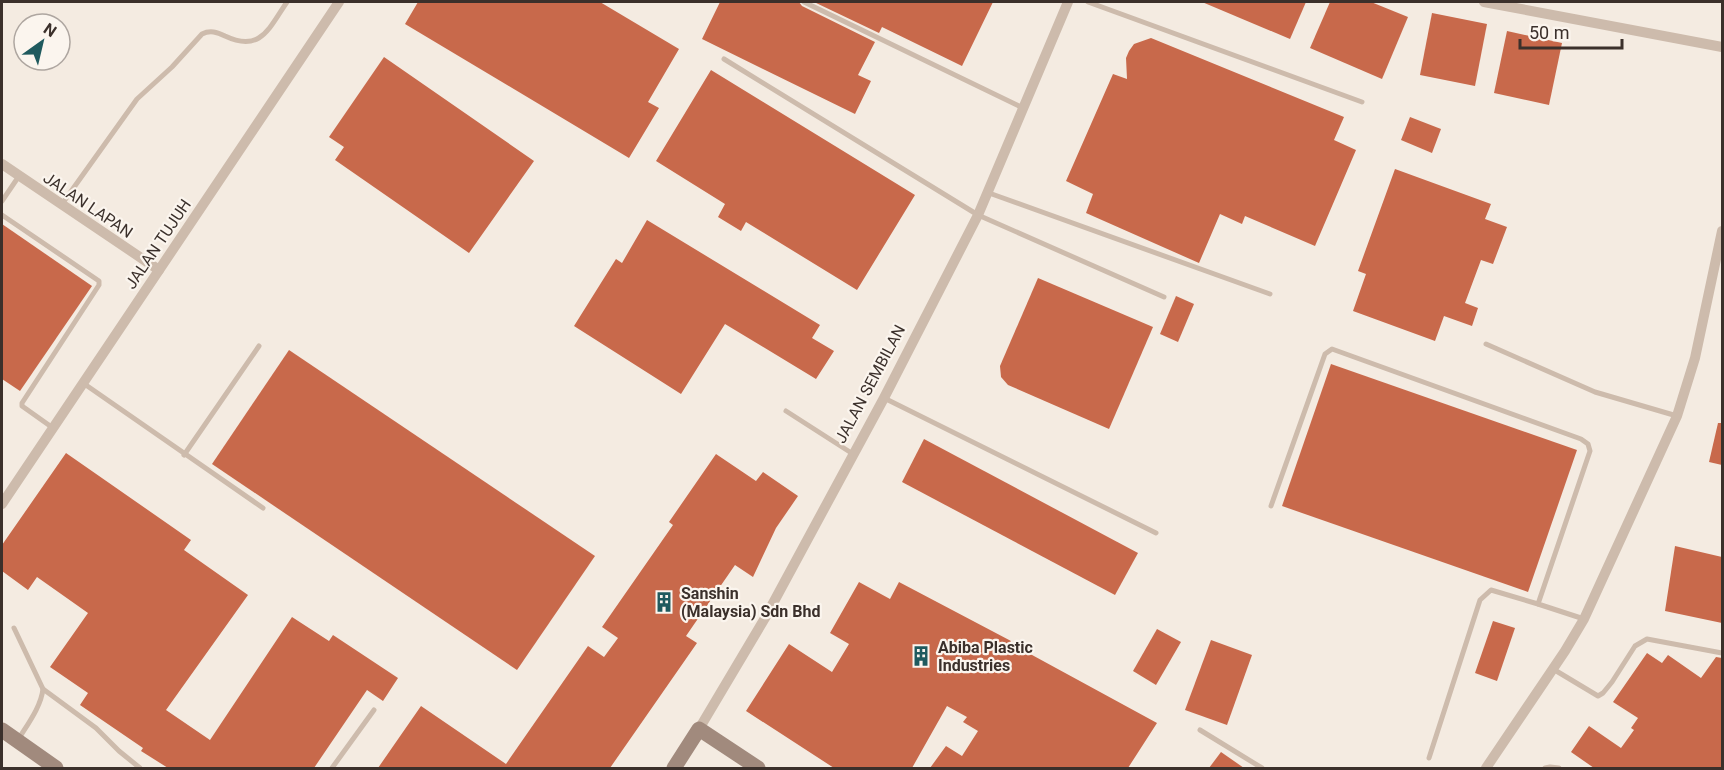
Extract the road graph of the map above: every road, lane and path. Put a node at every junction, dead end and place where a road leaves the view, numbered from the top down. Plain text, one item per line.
1 (287, 2) edge
2 (339, 2) edge
3 (804, 2) edge
4 (1068, 2) edge
5 (1088, 2) edge
6 (1484, 2) edge
7 (1722, 47) edge
8 (724, 59) dead end
9 (1362, 102) dead end
10 (1024, 108) junction
11 (2, 164) edge
12 (19, 176) junction
13 (989, 193) junction
14 (2, 201) edge
15 (61, 205) junction
16 (2, 215) edge
17 (978, 215) junction
18 (1722, 231) edge
19 (159, 270) junction
20 (1270, 294) dead end
21 (1164, 297) dead end
22 (1486, 344) dead end
23 (259, 346) dead end
24 (83, 383) junction
25 (884, 398) junction
26 (786, 411) dead end
27 (1677, 416) junction
28 (53, 428) junction
29 (184, 455) junction
30 (854, 455) junction
31 (2, 504) edge
32 (1271, 506) dead end
33 (264, 508) dead end
34 (1156, 533) dead end
35 (1538, 604) junction
36 (1584, 619) junction
37 (14, 628) dead end
38 (1722, 653) edge
39 (1553, 669) junction
40 (43, 689) junction
41 (374, 710) dead end
42 (699, 729) junction
43 (2, 730) edge
44 (1200, 730) dead end
45 (17, 741) junction
46 (1429, 758) dead end
47 (56, 768) edge
48 (140, 768) edge
49 (332, 768) edge
50 (674, 768) edge
51 (758, 768) edge
52 (1262, 768) edge
53 (1486, 768) edge
54 (1545, 768) edge
55 (1559, 768) edge

1 - 15 lane
2 - 19 street, JALAN TUJUH
3 - 10 lane
4 - 10 street, JALAN SEMBILAN
5 - 9 lane
6 - 7 street
8 - 17 lane
10 - 13 street, JALAN SEMBILAN
11 - 12 street, JALAN LAPAN
12 - 14 lane
12 - 15 street, JALAN LAPAN
13 - 17 street, JALAN SEMBILAN
13 - 20 lane
15 - 19 street, JALAN LAPAN
16 - 28 lane
17 - 21 lane
17 - 25 street, JALAN SEMBILAN
18 - 27 street
19 - 24 street, JALAN TUJUH
22 - 27 lane
23 - 29 lane
24 - 28 street, JALAN TUJUH
24 - 29 lane
25 - 30 street, JALAN SEMBILAN
25 - 34 lane
26 - 30 lane
27 - 36 street
28 - 31 street, JALAN TUJUH
29 - 33 lane
30 - 42 street, JALAN SEMBILAN
32 - 35 lane
35 - 36 lane
35 - 46 lane
36 - 39 street
37 - 40 lane
38 - 39 lane
39 - 53 street
40 - 45 lane
40 - 48 lane
41 - 49 lane
42 - 50 main road, JALAN SEMBILAN
42 - 51 main road
43 - 45 main road
44 - 52 lane
45 - 47 main road
54 - 55 lane

